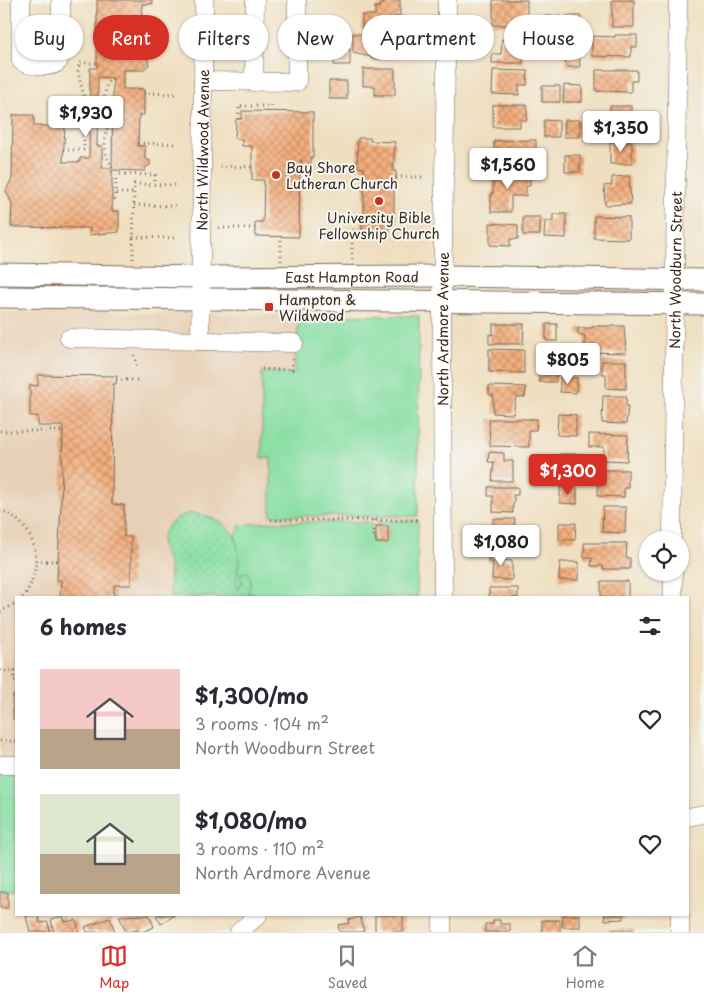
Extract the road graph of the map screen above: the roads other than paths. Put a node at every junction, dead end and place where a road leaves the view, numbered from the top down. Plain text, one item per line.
1 (21, 0) edge
2 (61, 0) edge
3 (204, 0) edge
4 (256, 0) edge
5 (297, 0) edge
6 (447, 0) edge
7 (678, 0) edge
8 (203, 82) junction
9 (254, 82) junction
10 (0, 274) edge
11 (443, 276) junction
12 (201, 278) junction
13 (674, 280) junction
14 (704, 280) edge
15 (0, 298) edge
16 (201, 299) junction
17 (442, 301) junction
18 (674, 303) junction
19 (704, 304) edge
20 (69, 338) dead end
21 (200, 341) junction
22 (294, 343) dead end
23 (672, 531) edge
24 (672, 581) edge
25 (442, 596) edge
26 (673, 596) edge
27 (0, 765) edge
28 (15, 765) edge
29 (704, 814) edge
30 (689, 817) edge
31 (257, 916) edge
32 (442, 916) edge
33 (680, 916) edge
34 (239, 932) edge
35 (442, 932) edge
36 (680, 932) edge

1 - 2 street
3 - 8 street, North Wildwood Avenue
4 - 9 street
5 - 9 street
6 - 11 street, North Ardmore Avenue
7 - 13 street, North Woodburn Street
8 - 9 street
8 - 12 street, North Wildwood Avenue
10 - 12 main road, East Hampton Road
11 - 12 main road, East Hampton Road
11 - 13 main road, East Hampton Road
11 - 17 street, North Ardmore Avenue
12 - 16 street, North Wildwood Avenue
13 - 14 main road, East Hampton Road
13 - 18 street, North Woodburn Street
15 - 16 main road, East Hampton Road
16 - 17 main road, East Hampton Road
16 - 21 street, North Wildwood Avenue
17 - 18 main road, East Hampton Road
17 - 25 street, North Ardmore Avenue
18 - 19 main road, East Hampton Road
18 - 23 street, North Woodburn Street
20 - 21 street
21 - 22 street
24 - 26 street
27 - 28 street
29 - 30 street
31 - 34 street
32 - 35 street
33 - 36 street

